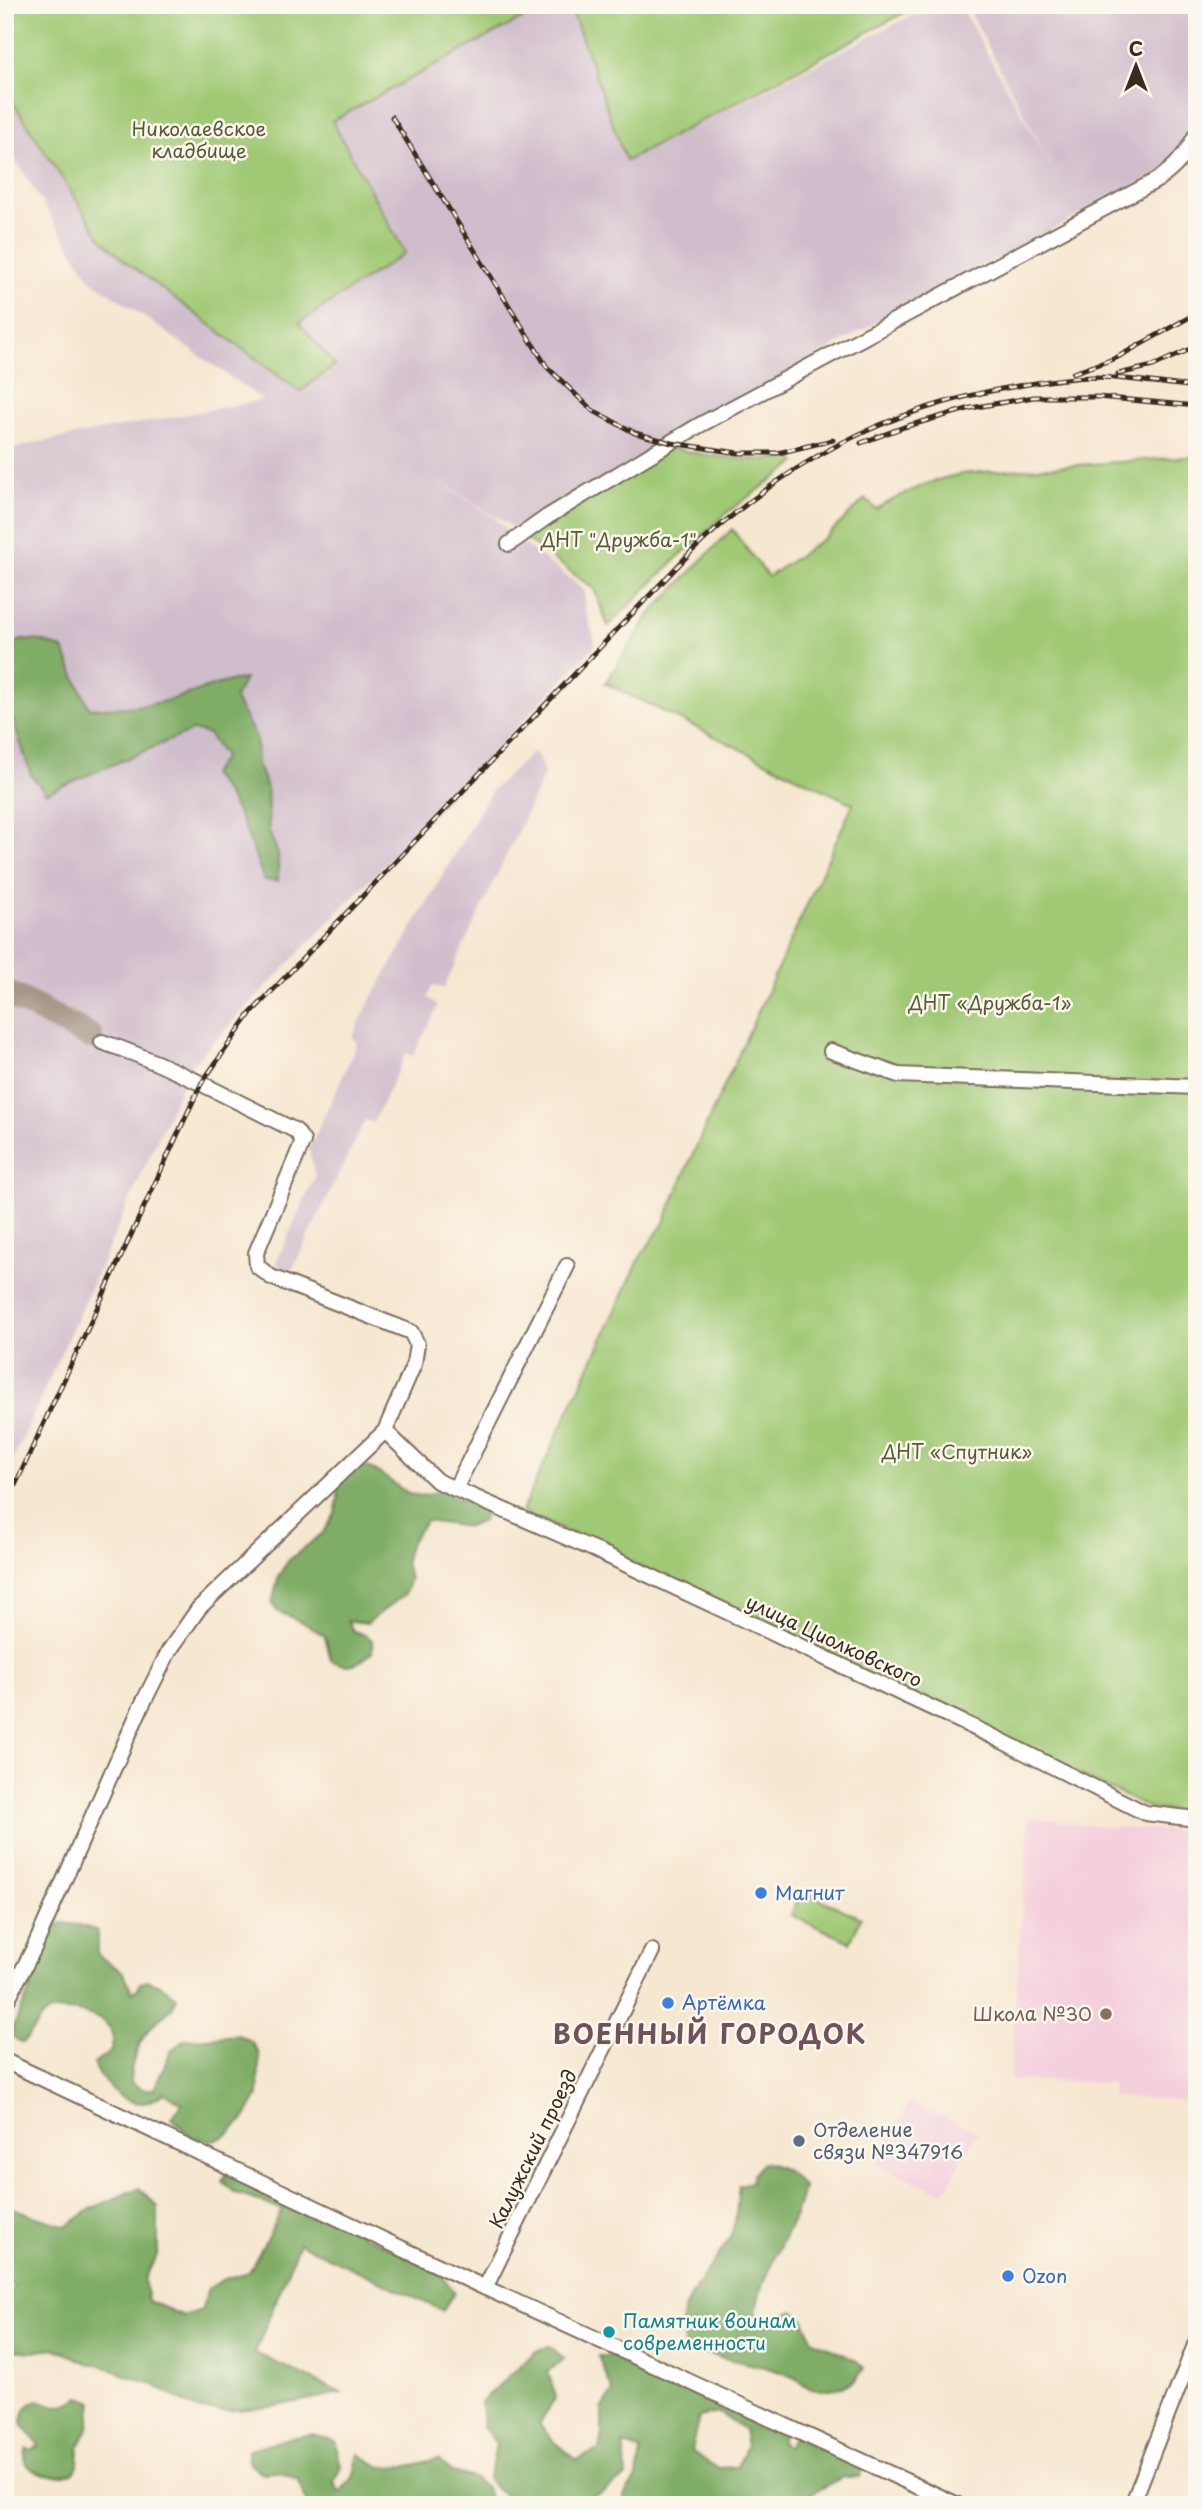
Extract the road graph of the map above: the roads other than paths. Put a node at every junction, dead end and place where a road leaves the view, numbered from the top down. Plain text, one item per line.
1 (1197, 133) edge
2 (509, 544) dead end
3 (102, 1042) dead end
4 (831, 1051) dead end
5 (1197, 1087) edge
6 (567, 1266) dead end
7 (385, 1431) junction
8 (455, 1489) junction
9 (1197, 1819) edge
10 (652, 1951) dead end
11 (5, 2004) edge
12 (5, 2061) edge
13 (485, 2288) junction
14 (1197, 2340) edge
15 (958, 2505) edge
16 (1132, 2505) edge

1 - 2 street
3 - 7 street
4 - 5 street
6 - 8 street
7 - 8 street, улица Циолковского
7 - 11 street
8 - 9 street, улица Циолковского
10 - 13 street, Калужский проезд
12 - 13 street
13 - 15 street
14 - 16 street

